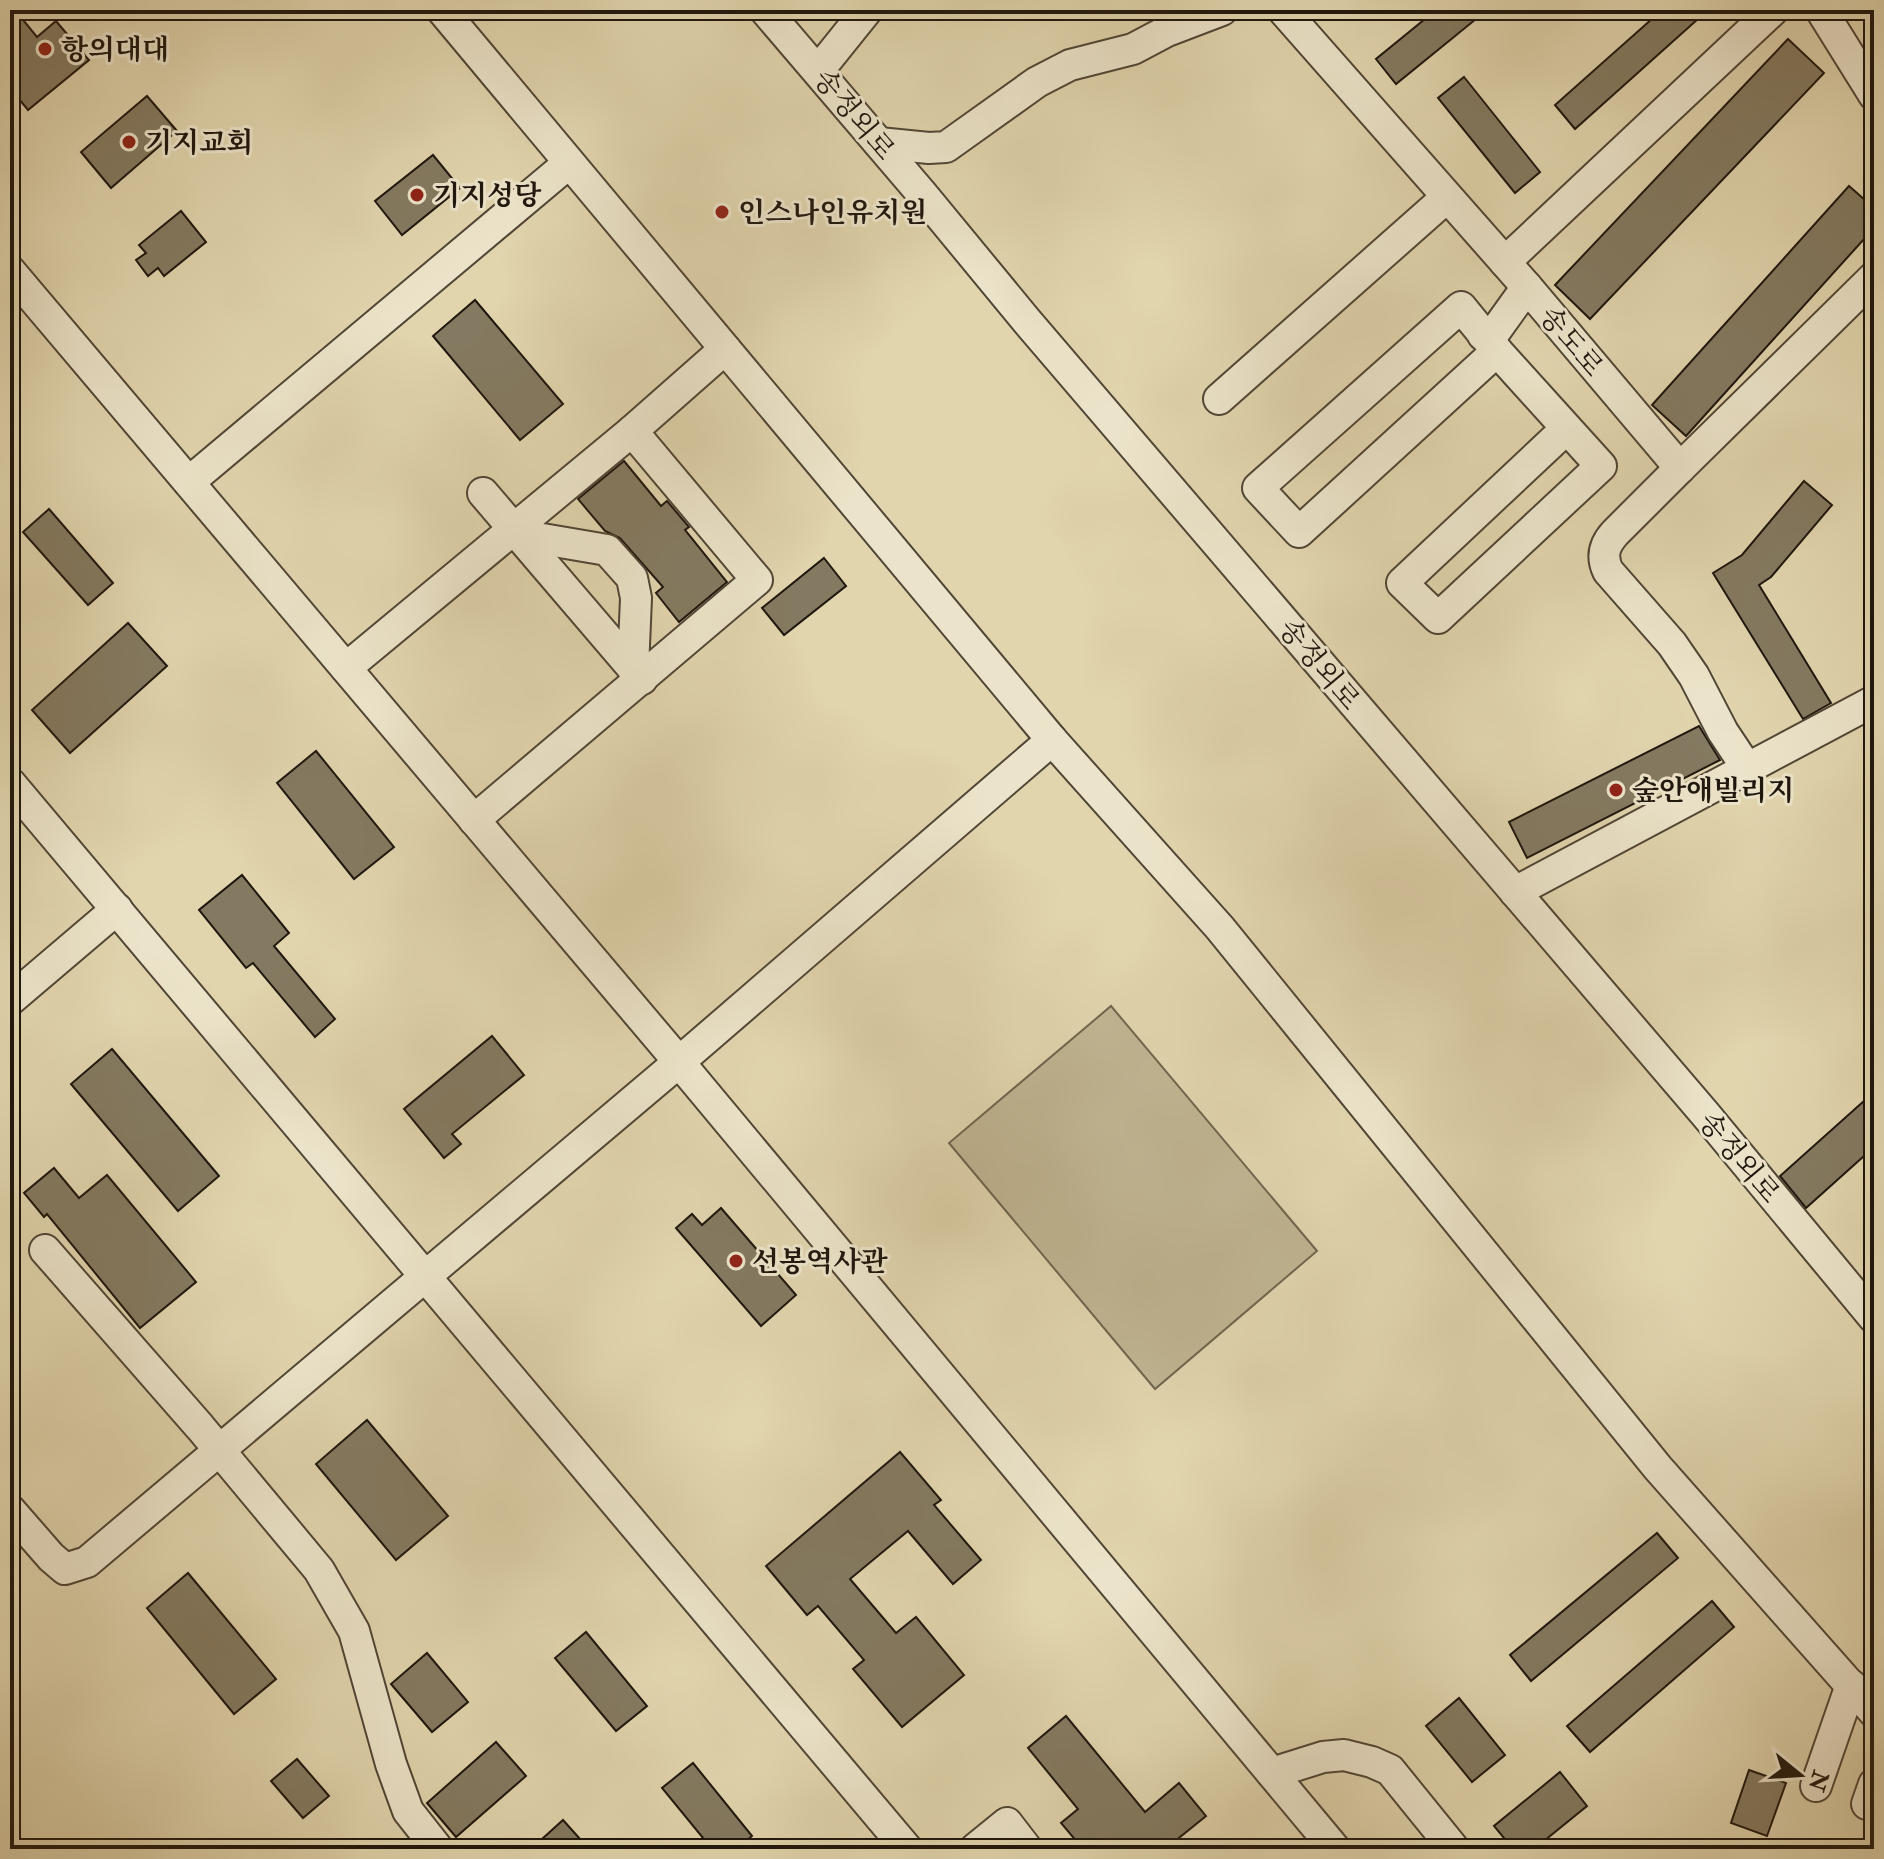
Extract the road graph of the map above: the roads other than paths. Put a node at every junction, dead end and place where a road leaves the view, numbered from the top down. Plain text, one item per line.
1 (442, 10) edge
2 (765, 10) edge
3 (867, 10) edge
4 (1222, 10) edge
5 (1283, 10) edge
6 (1773, 10) edge
7 (1821, 10) edge
8 (818, 71) junction
9 (1874, 95) edge
10 (879, 143) junction
11 (569, 163) junction
12 (1447, 197) junction
13 (1505, 262) junction
14 (10, 271) edge
15 (1874, 277) edge
16 (1527, 287) junction
17 (1490, 343) junction
18 (725, 349) junction
19 (1219, 399) dead end
20 (1566, 429) junction
21 (632, 431) junction
22 (1680, 468) junction
23 (189, 482) junction
24 (483, 493) dead end
25 (516, 532) junction
26 (346, 668) junction
27 (638, 674) junction
28 (1874, 701) edge
29 (1052, 740) junction
30 (1747, 768) junction
31 (10, 783) edge
32 (474, 820) junction
33 (1515, 892) junction
34 (117, 909) junction
35 (10, 1000) edge
36 (679, 1062) junction
37 (45, 1250) dead end
38 (426, 1275) junction
39 (1874, 1318) edge
40 (219, 1450) junction
41 (10, 1510) edge
42 (1851, 1685) junction
43 (1874, 1712) edge
44 (1272, 1773) junction
45 (1816, 1786) dead end
46 (438, 1849) edge
47 (907, 1849) edge
48 (975, 1849) edge
49 (1027, 1849) edge
50 (1335, 1849) edge
51 (1454, 1849) edge

1 - 11 street
2 - 8 street, 송정외로
3 - 8 street
4 - 10 street
5 - 12 street, 송도로
6 - 13 street
7 - 9 street
8 - 10 street, 송정외로
10 - 33 street, 송정외로
11 - 18 street
11 - 23 street
12 - 13 street, 송도로
12 - 19 street
13 - 16 street, 송도로
14 - 23 street
15 - 22 street
16 - 17 street
16 - 22 street, 송도로
17 - 17 street
17 - 20 street
18 - 21 street
18 - 29 street
20 - 20 street
21 - 25 street
21 - 27 street
22 - 30 street
23 - 26 street
24 - 25 street
25 - 26 street
25 - 27 street
25 - 27 street
26 - 32 street
27 - 32 street
28 - 30 street
29 - 36 street
29 - 42 street
30 - 33 street
31 - 34 street
32 - 36 street
33 - 39 street, 송정외로
34 - 35 street
34 - 38 street
36 - 38 street
36 - 44 street
37 - 40 street
38 - 40 street
38 - 47 street
40 - 41 street
40 - 46 street
42 - 43 street
42 - 45 street
44 - 50 street
44 - 51 street
48 - 49 street

